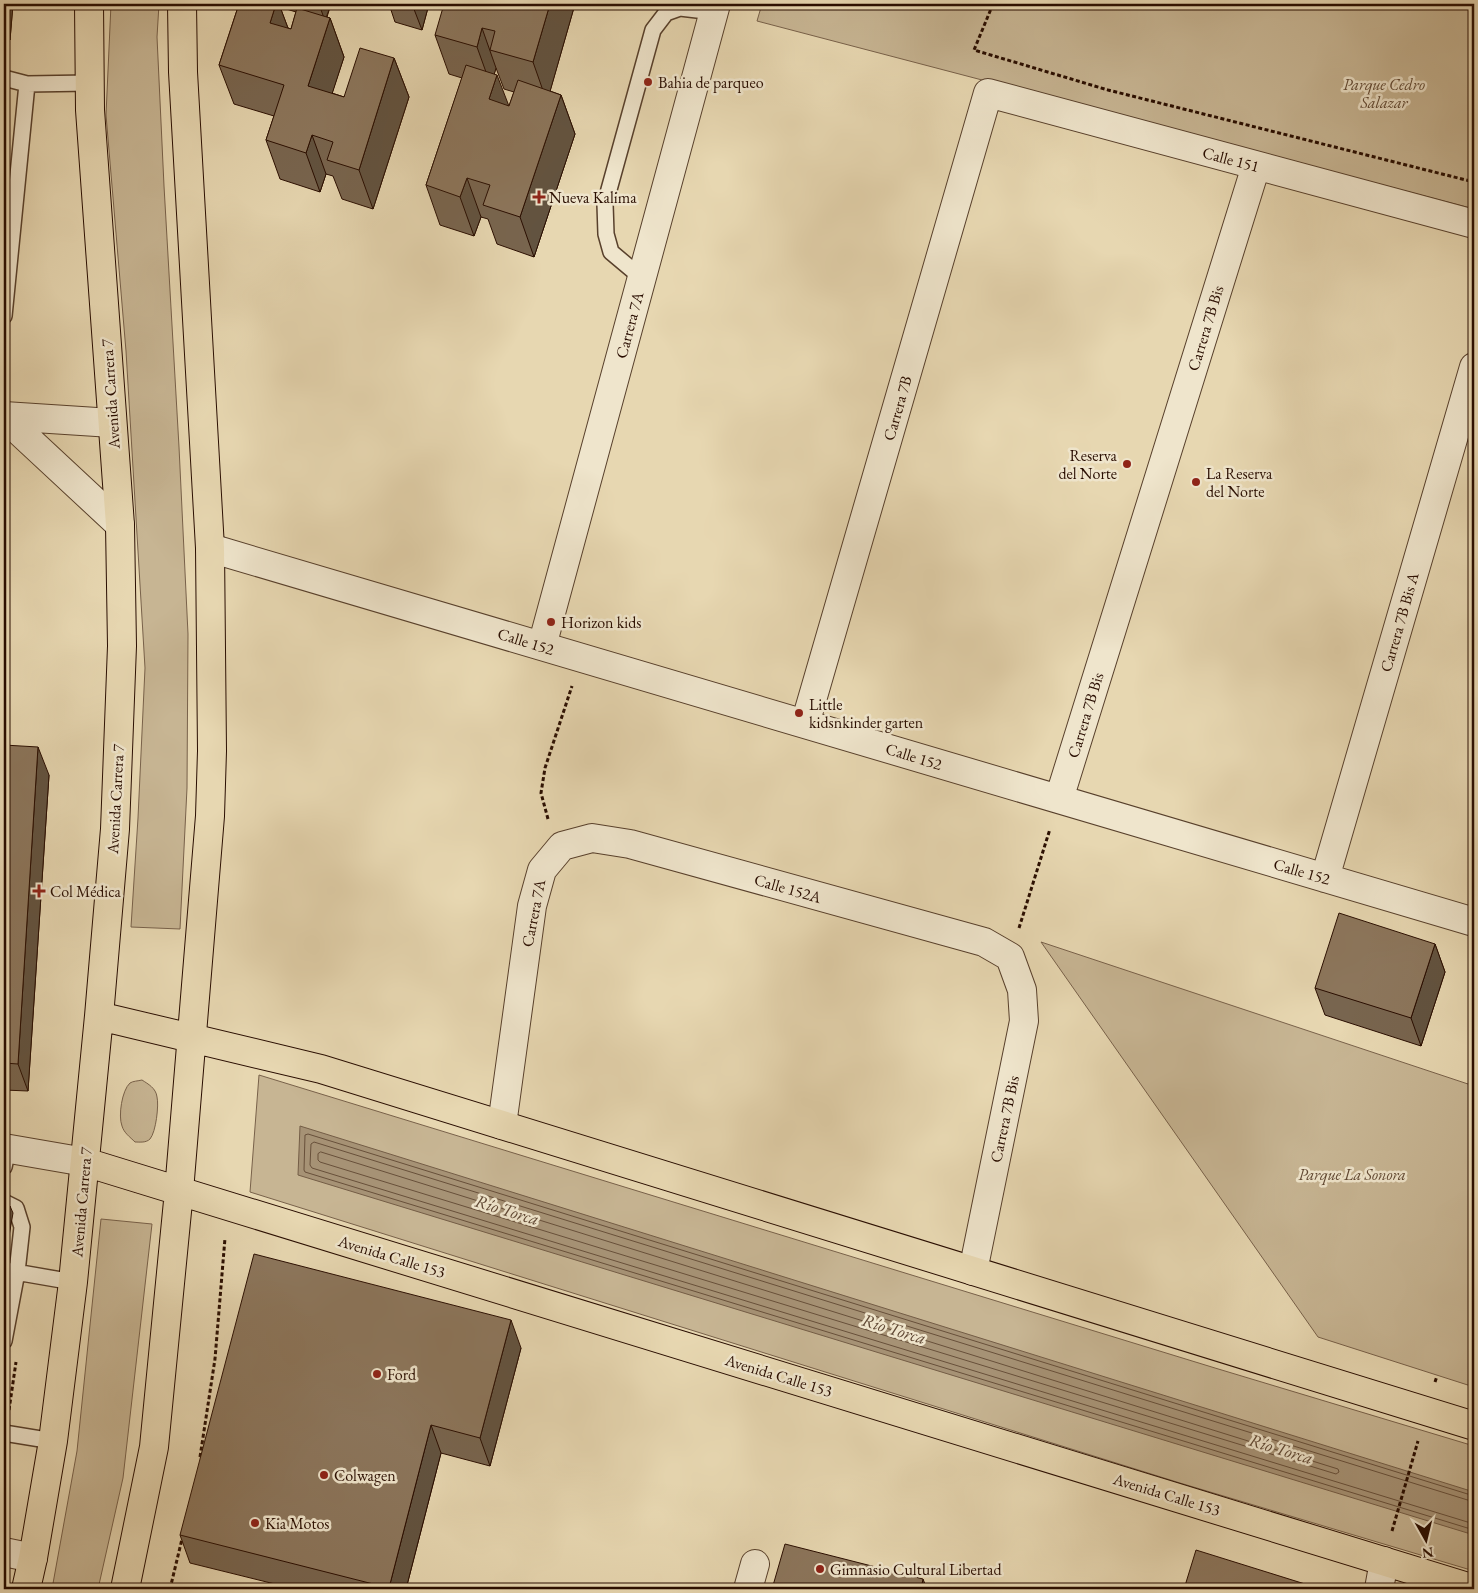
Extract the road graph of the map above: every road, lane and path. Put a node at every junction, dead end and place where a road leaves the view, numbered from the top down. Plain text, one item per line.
1 (89, 4) edge
2 (182, 4) edge
3 (993, 4) edge
4 (715, 8) edge
5 (4, 78) edge
6 (89, 83) junction
7 (27, 84) junction
8 (988, 92) joint
9 (1256, 166) junction
10 (1474, 182) edge
11 (1474, 224) edge
12 (642, 278) junction
13 (4, 312) edge
14 (1474, 367) edge
15 (4, 417) edge
16 (112, 423) junction
17 (120, 525) junction
18 (210, 548) junction
19 (542, 646) junction
20 (582, 658) junction
21 (805, 724) junction
22 (1059, 799) junction
23 (562, 846) junction
24 (1325, 878) junction
25 (1474, 922) edge
26 (1010, 957) junction
27 (99, 1016) junction
28 (192, 1038) junction
29 (502, 1125) junction
30 (5, 1155) edge
31 (85, 1162) junction
32 (179, 1191) junction
33 (4, 1202) edge
34 (226, 1232) dead end
35 (10, 1271) edge
36 (973, 1271) junction
37 (73, 1282) junction
38 (4, 1341) edge
39 (1474, 1426) edge
40 (4, 1433) edge
41 (52, 1441) junction
42 (1415, 1453) dead end
43 (200, 1464) edge
44 (1396, 1518) dead end
45 (184, 1531) edge
46 (4, 1552) edge
47 (33, 1558) junction
48 (1384, 1561) junction
49 (26, 1589) edge
50 (125, 1589) edge
51 (170, 1589) edge
52 (1379, 1589) edge
53 (1474, 1589) edge

1 - 6 main road, Avenida Carrera 7
2 - 18 main road
3 - 10 path
4 - 12 street, Carrera 7A
4 - 12 lane
5 - 7 lane
6 - 7 lane
6 - 16 main road, Avenida Carrera 7
7 - 13 lane
8 - 9 street, Calle 151
8 - 21 street, Carrera 7B
9 - 11 street, Calle 151
9 - 22 street, Carrera 7B Bis
12 - 19 street, Carrera 7A
14 - 24 street, Carrera 7B Bis A
15 - 16 street
15 - 17 street
16 - 17 main road, Avenida Carrera 7
17 - 27 main road, Avenida Carrera 7
18 - 19 street, Calle 152
18 - 28 main road
19 - 20 street, Calle 152
20 - 21 street, Calle 152
20 - 23 path
21 - 22 street, Calle 152
22 - 24 street, Calle 152
22 - 26 path
23 - 26 street, Calle 152A
23 - 29 street, Carrera 7A
24 - 25 street, Calle 152
26 - 36 street, Carrera 7B Bis
27 - 28 main road
27 - 31 main road, Avenida Carrera 7
28 - 29 main road
28 - 32 main road
29 - 36 main road
30 - 31 street
31 - 32 main road, Avenida Calle 153
31 - 37 main road, Avenida Carrera 7
32 - 48 main road, Avenida Calle 153
32 - 50 main road
33 - 35 lane
34 - 43 path
35 - 37 lane
35 - 38 lane
36 - 39 main road
37 - 41 main road, Avenida Carrera 7
40 - 41 lane
41 - 47 main road, Avenida Carrera 7
42 - 44 path
45 - 51 path
46 - 47 street
47 - 49 main road, Avenida Carrera 7
48 - 52 street
48 - 53 main road, Avenida Calle 153

